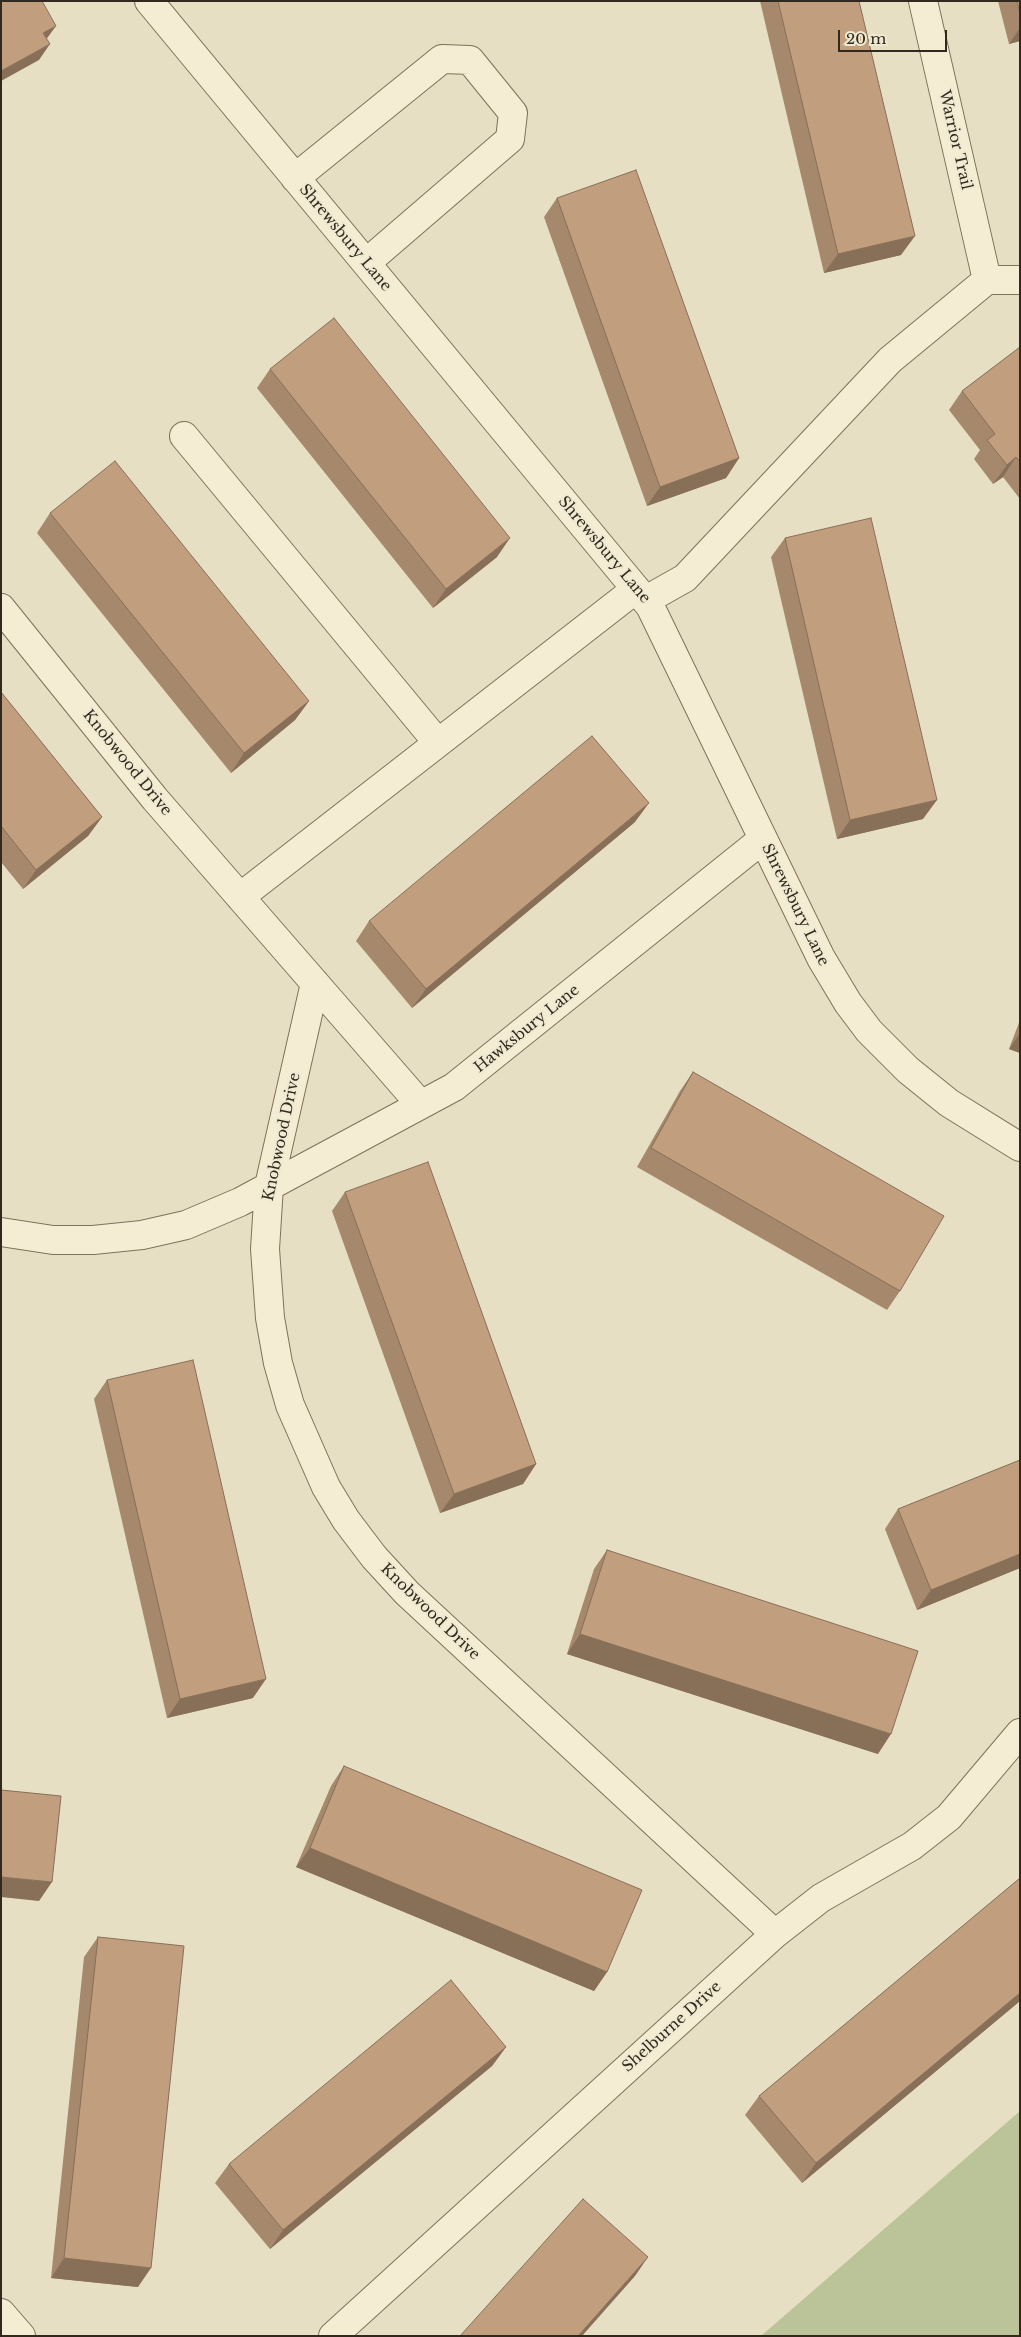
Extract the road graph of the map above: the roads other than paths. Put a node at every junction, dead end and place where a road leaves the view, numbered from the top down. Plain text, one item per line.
1 (149, 1) edge
2 (923, 1) edge
3 (295, 178) junction
4 (366, 262) junction
5 (987, 280) junction
6 (1020, 280) edge
7 (184, 436) dead end
8 (641, 595) junction
9 (1, 608) edge
10 (438, 743) junction
11 (763, 839) junction
12 (240, 897) junction
13 (315, 983) junction
14 (420, 1104) junction
15 (1020, 1147) edge
16 (269, 1186) junction
17 (1, 1232) edge
18 (1020, 1733) edge
19 (775, 1934) junction
20 (1, 2313) edge
21 (21, 2336) edge
22 (333, 2336) edge

1 - 3 street, Shrewsbury Lane
2 - 5 street, Warrior Trail
3 - 4 street, Shrewsbury Lane
3 - 4 street
4 - 8 street, Shrewsbury Lane
5 - 6 street
5 - 8 street
7 - 10 street
8 - 10 street
8 - 11 street, Shrewsbury Lane
9 - 12 street, Knobwood Drive
10 - 12 street
11 - 14 street, Hawksbury Lane
11 - 15 street, Shrewsbury Lane
12 - 13 street, Knobwood Drive
13 - 14 street, Knobwood Drive
13 - 16 street, Knobwood Drive
14 - 16 street, Hawksbury Lane
16 - 17 street, Hawksbury Lane
16 - 19 street, Knobwood Drive
18 - 19 street, Shelburne Drive
19 - 22 street, Shelburne Drive
20 - 21 street

